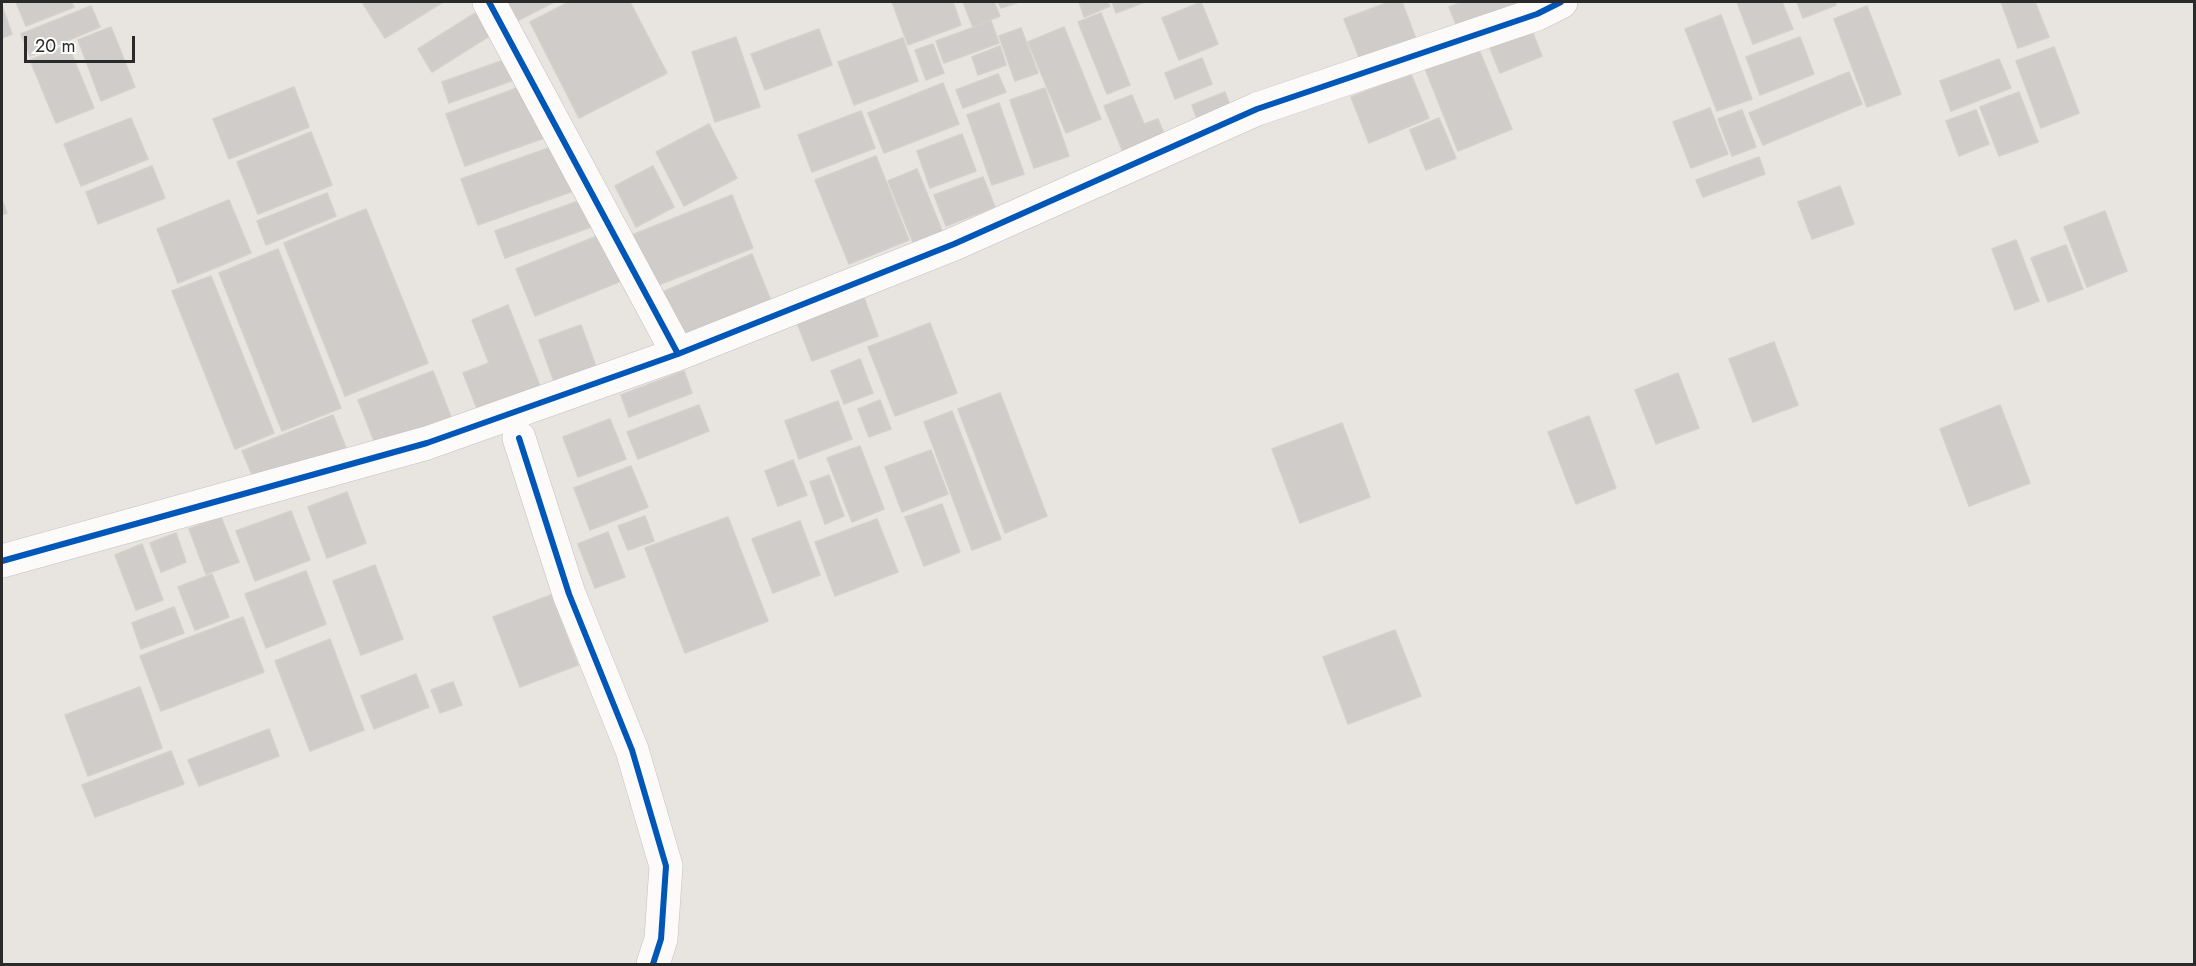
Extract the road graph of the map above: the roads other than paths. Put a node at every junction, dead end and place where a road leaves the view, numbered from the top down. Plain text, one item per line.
1 (489, 2) edge
2 (1561, 2) edge
3 (678, 354) junction
4 (519, 438) dead end
5 (2, 561) edge
6 (653, 964) edge

1 - 3 street
2 - 3 street
3 - 5 street
4 - 6 street

